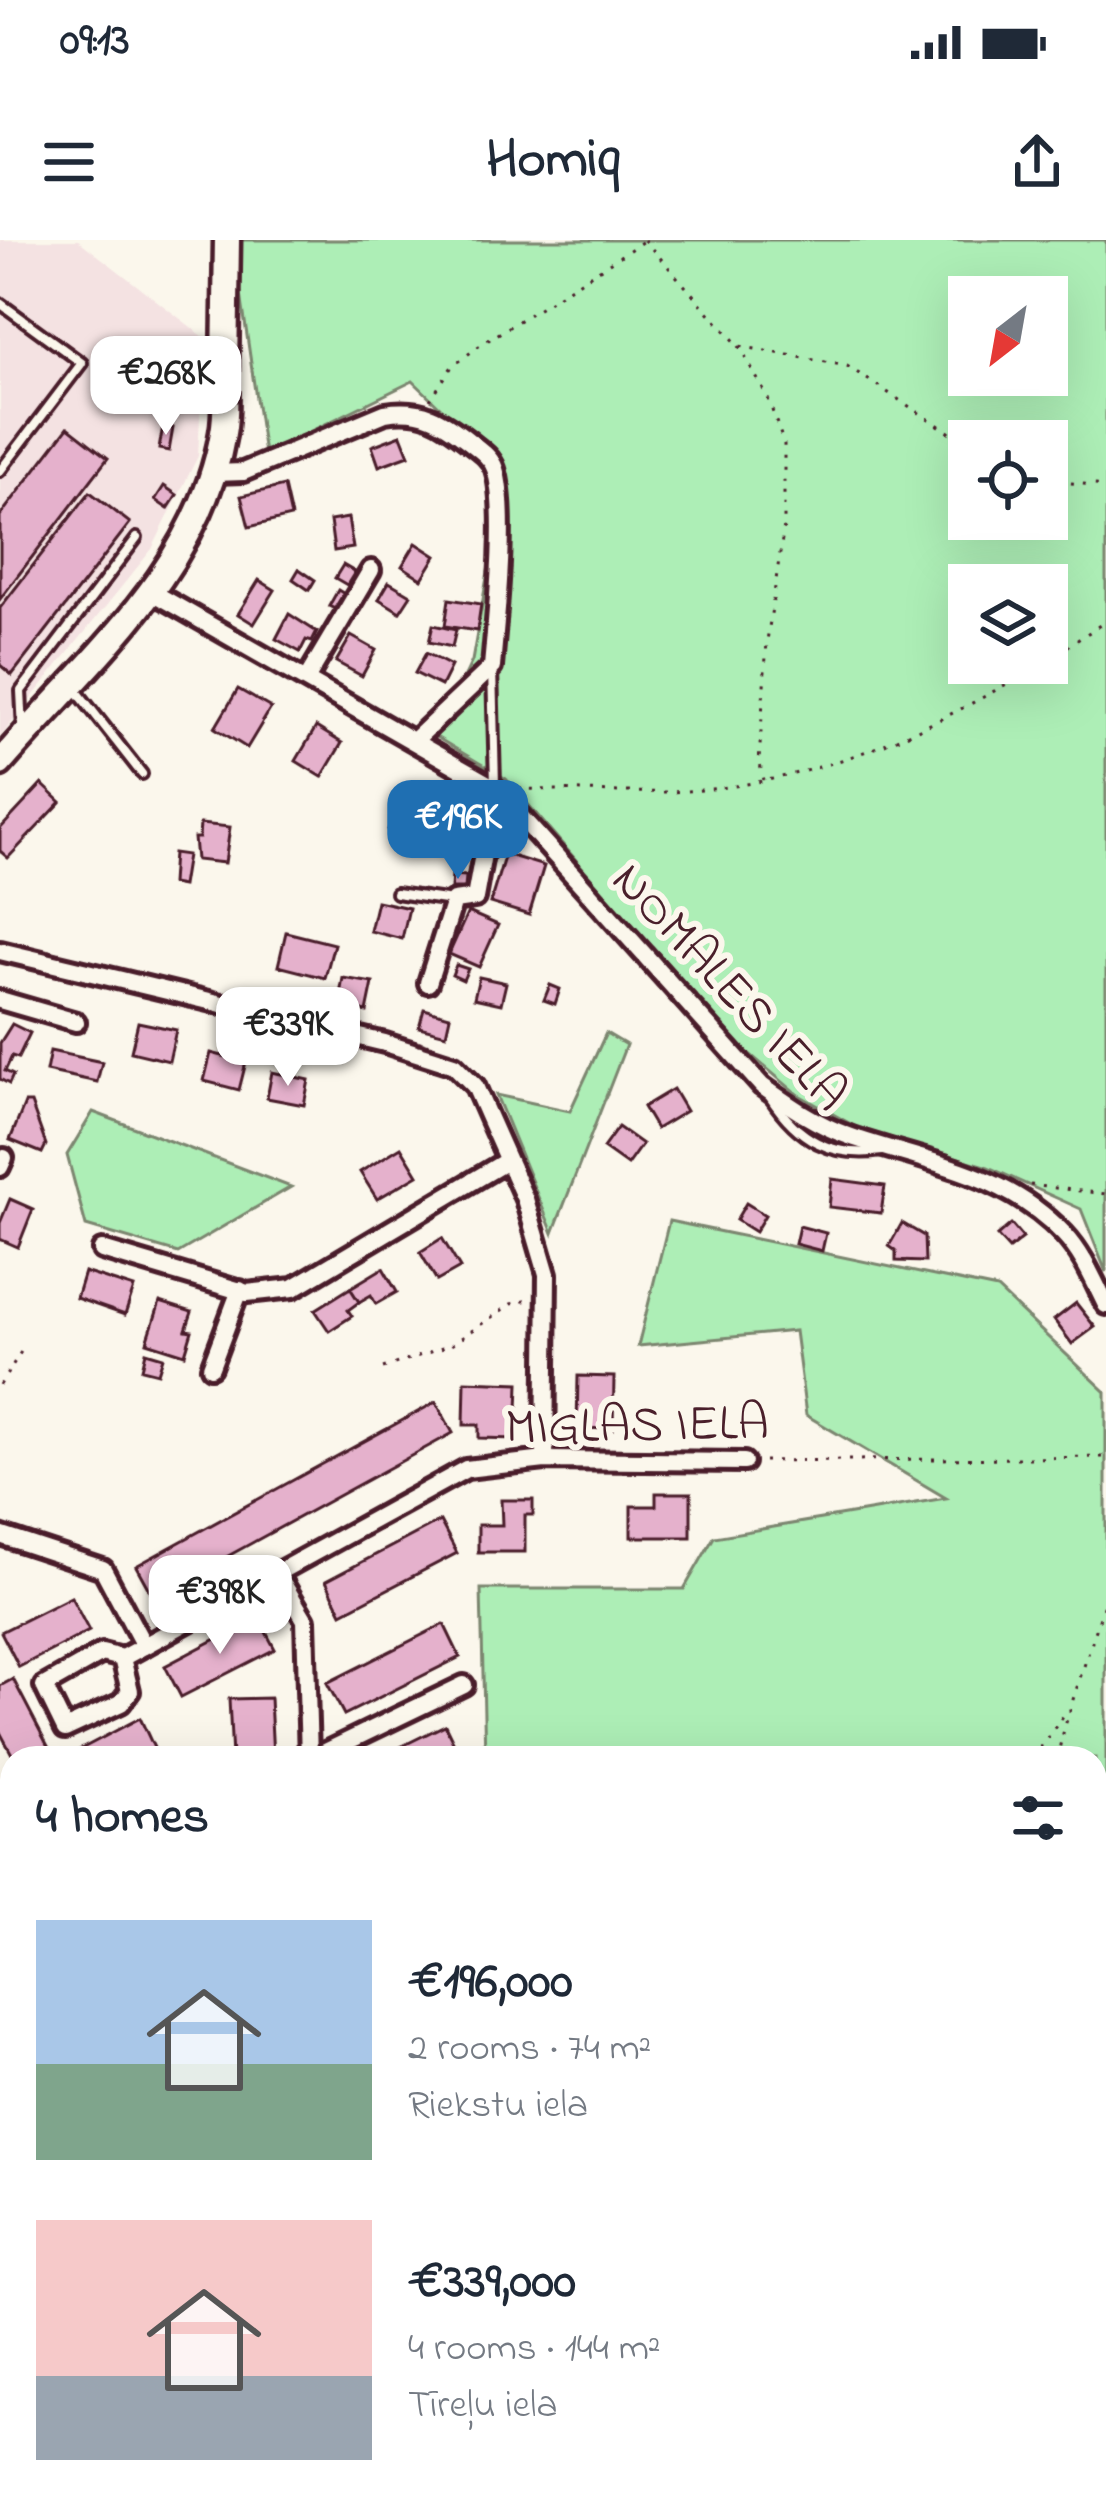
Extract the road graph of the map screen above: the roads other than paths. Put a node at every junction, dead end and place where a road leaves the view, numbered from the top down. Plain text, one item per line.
1 (227, 240) edge
2 (0, 303) edge
3 (0, 471) edge
4 (214, 473) junction
5 (137, 538) dead end
6 (371, 570) dead end
7 (150, 591) junction
8 (492, 667) junction
9 (308, 678) junction
10 (73, 686) junction
11 (416, 740) junction
12 (8, 749) edge
13 (142, 774) dead end
14 (495, 788) junction
15 (396, 893) dead end
16 (454, 902) junction
17 (0, 950) edge
18 (428, 983) dead end
19 (0, 1000) edge
20 (76, 1022) dead end
21 (505, 1162) junction
22 (102, 1250) dead end
23 (240, 1290) junction
24 (1106, 1305) edge
25 (211, 1367) dead end
26 (545, 1460) junction
27 (744, 1462) road end
28 (0, 1535) edge
29 (278, 1575) junction
30 (144, 1646) junction
31 (122, 1658) junction
32 (464, 1684) dead end
33 (310, 1746) edge
34 (336, 1746) edge

1 - 4 street
2 - 3 lane
4 - 7 street
4 - 8 street
5 - 12 lane
6 - 9 street
7 - 9 street, NOMALES IELA
7 - 10 street
8 - 11 street
8 - 14 lane
9 - 11 street, NOMALES IELA
10 - 12 street
10 - 13 lane
11 - 14 street, NOMALES IELA
14 - 16 street
14 - 24 street, NOMALES IELA
15 - 16 lane
16 - 18 street
17 - 21 street
19 - 20 street
21 - 23 street
21 - 26 street
22 - 23 street
23 - 25 street
26 - 27 street, MIGLAS IELA
26 - 29 street, MIGLAS IELA
28 - 30 street
29 - 30 street, MIGLAS IELA
29 - 33 street
30 - 31 street, MIGLAS IELA
31 - 31 street, MIGLAS IELA
32 - 34 street

